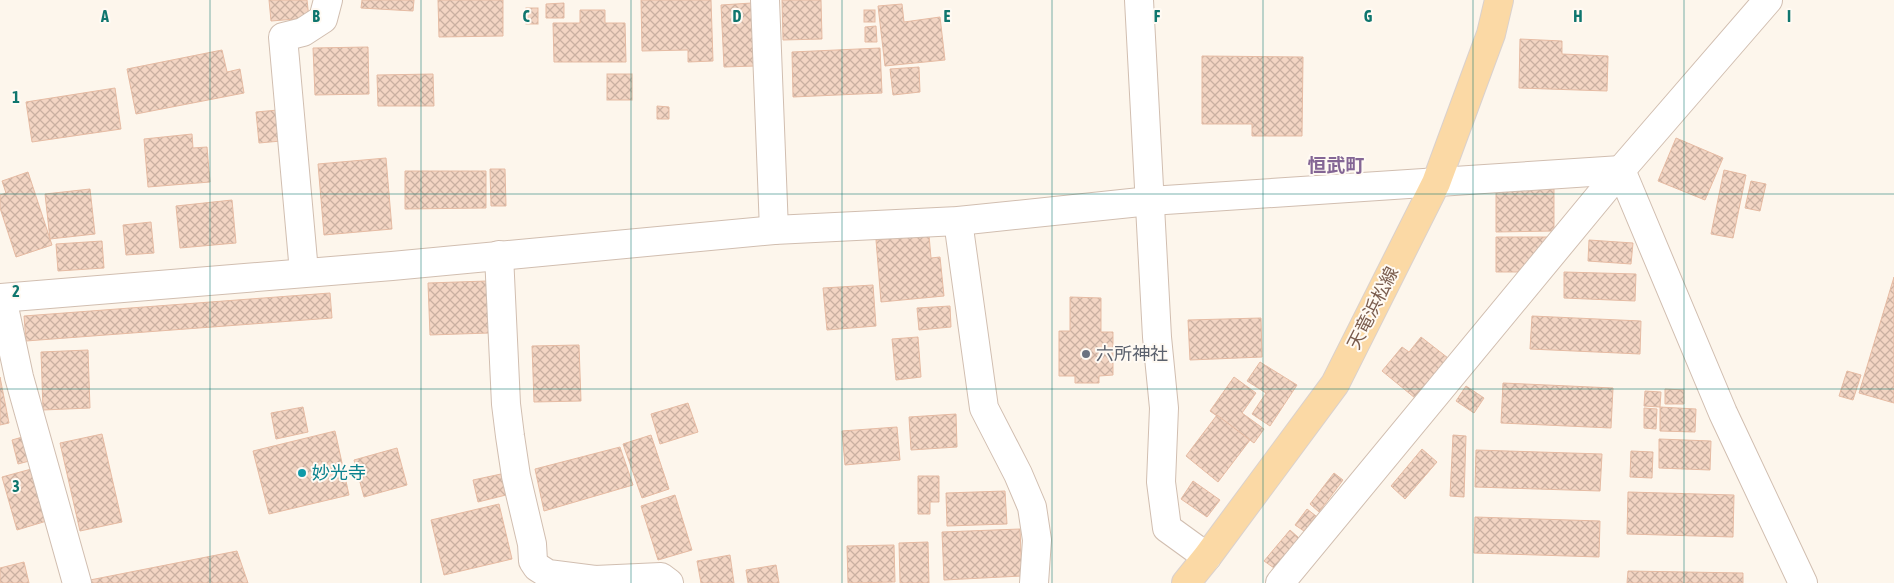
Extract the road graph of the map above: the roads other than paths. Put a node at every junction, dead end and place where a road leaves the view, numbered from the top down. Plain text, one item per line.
1 (328, 0) edge
2 (765, 0) edge
3 (1139, 0) edge
4 (1499, 0) edge
5 (1768, 0) edge
6 (1621, 170) junction
7 (1436, 183) junction
8 (1150, 201) junction
9 (958, 221) junction
10 (774, 230) junction
11 (499, 255) junction
12 (304, 272) junction
13 (1, 298) edge
14 (1207, 558) junction
15 (528, 572) edge
16 (77, 583) edge
17 (669, 583) edge
18 (1034, 583) edge
19 (1186, 583) edge
20 (1280, 583) edge
21 (1803, 583) edge

1 - 12 street
2 - 10 street
3 - 8 street
4 - 7 main road, 天竜浜松線
5 - 6 street
6 - 7 street
6 - 20 street
6 - 21 street
7 - 8 street
7 - 14 main road, 天竜浜松線
8 - 9 street
8 - 14 street
9 - 10 street
9 - 18 street
10 - 11 street
11 - 12 street
11 - 15 street
12 - 13 street
13 - 16 street
14 - 19 main road, 天竜浜松線
15 - 17 street

